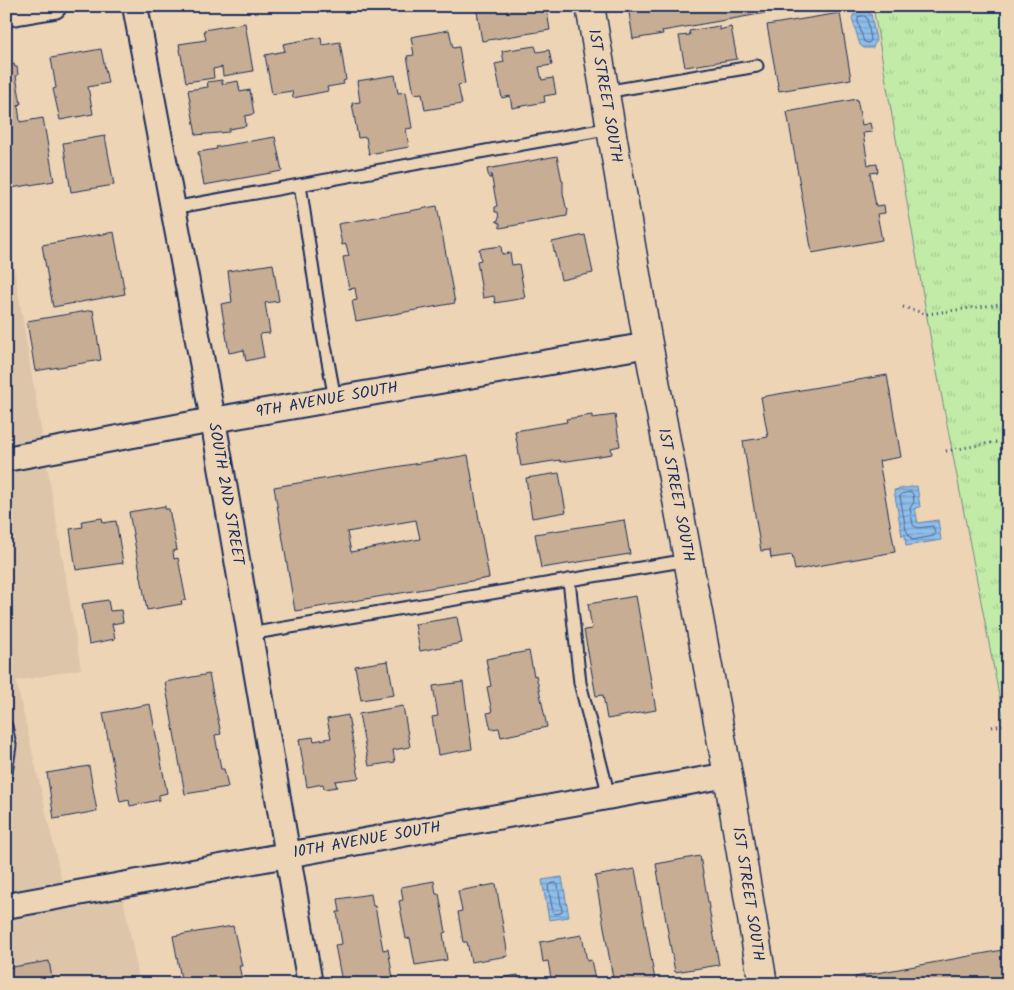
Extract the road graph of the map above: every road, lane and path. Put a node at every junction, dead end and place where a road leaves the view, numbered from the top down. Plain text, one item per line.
1 (54, 6) edge
2 (135, 6) edge
3 (590, 6) edge
4 (6, 14) edge
5 (756, 66) dead end
6 (605, 92) junction
7 (611, 128) junction
8 (300, 185) junction
9 (173, 208) junction
10 (1008, 303) edge
11 (903, 307) dead end
12 (649, 345) junction
13 (336, 399) junction
14 (213, 420) junction
15 (1008, 440) edge
16 (946, 451) dead end
17 (6, 459) edge
18 (688, 560) junction
19 (569, 580) junction
20 (250, 634) junction
21 (1008, 724) edge
22 (6, 726) edge
23 (992, 727) dead end
24 (6, 774) edge
25 (728, 775) junction
26 (609, 796) junction
27 (287, 854) junction
28 (6, 906) edge
29 (310, 984) edge
30 (763, 984) edge

1 - 4 street
2 - 9 street, SOUTH 2ND STREET
3 - 6 street, 1ST STREET SOUTH
5 - 6 lane
6 - 7 street, 1ST STREET SOUTH
7 - 8 lane
7 - 12 street, 1ST STREET SOUTH
8 - 9 lane
8 - 13 lane
9 - 14 street, SOUTH 2ND STREET
10 - 11 path
12 - 13 street, 9TH AVENUE SOUTH
12 - 18 street, 1ST STREET SOUTH
13 - 14 street, 9TH AVENUE SOUTH
14 - 17 street, 9TH AVENUE SOUTH
14 - 20 street, SOUTH 2ND STREET
15 - 16 path
18 - 19 lane
18 - 25 street, 1ST STREET SOUTH
19 - 20 lane
19 - 26 lane
20 - 27 street, SOUTH 2ND STREET
21 - 23 path
22 - 24 lane
25 - 26 street, 10TH AVENUE SOUTH
25 - 30 street, 1ST STREET SOUTH
26 - 27 street, 10TH AVENUE SOUTH
27 - 28 street, 10TH AVENUE SOUTH
27 - 29 street, SOUTH 2ND STREET

